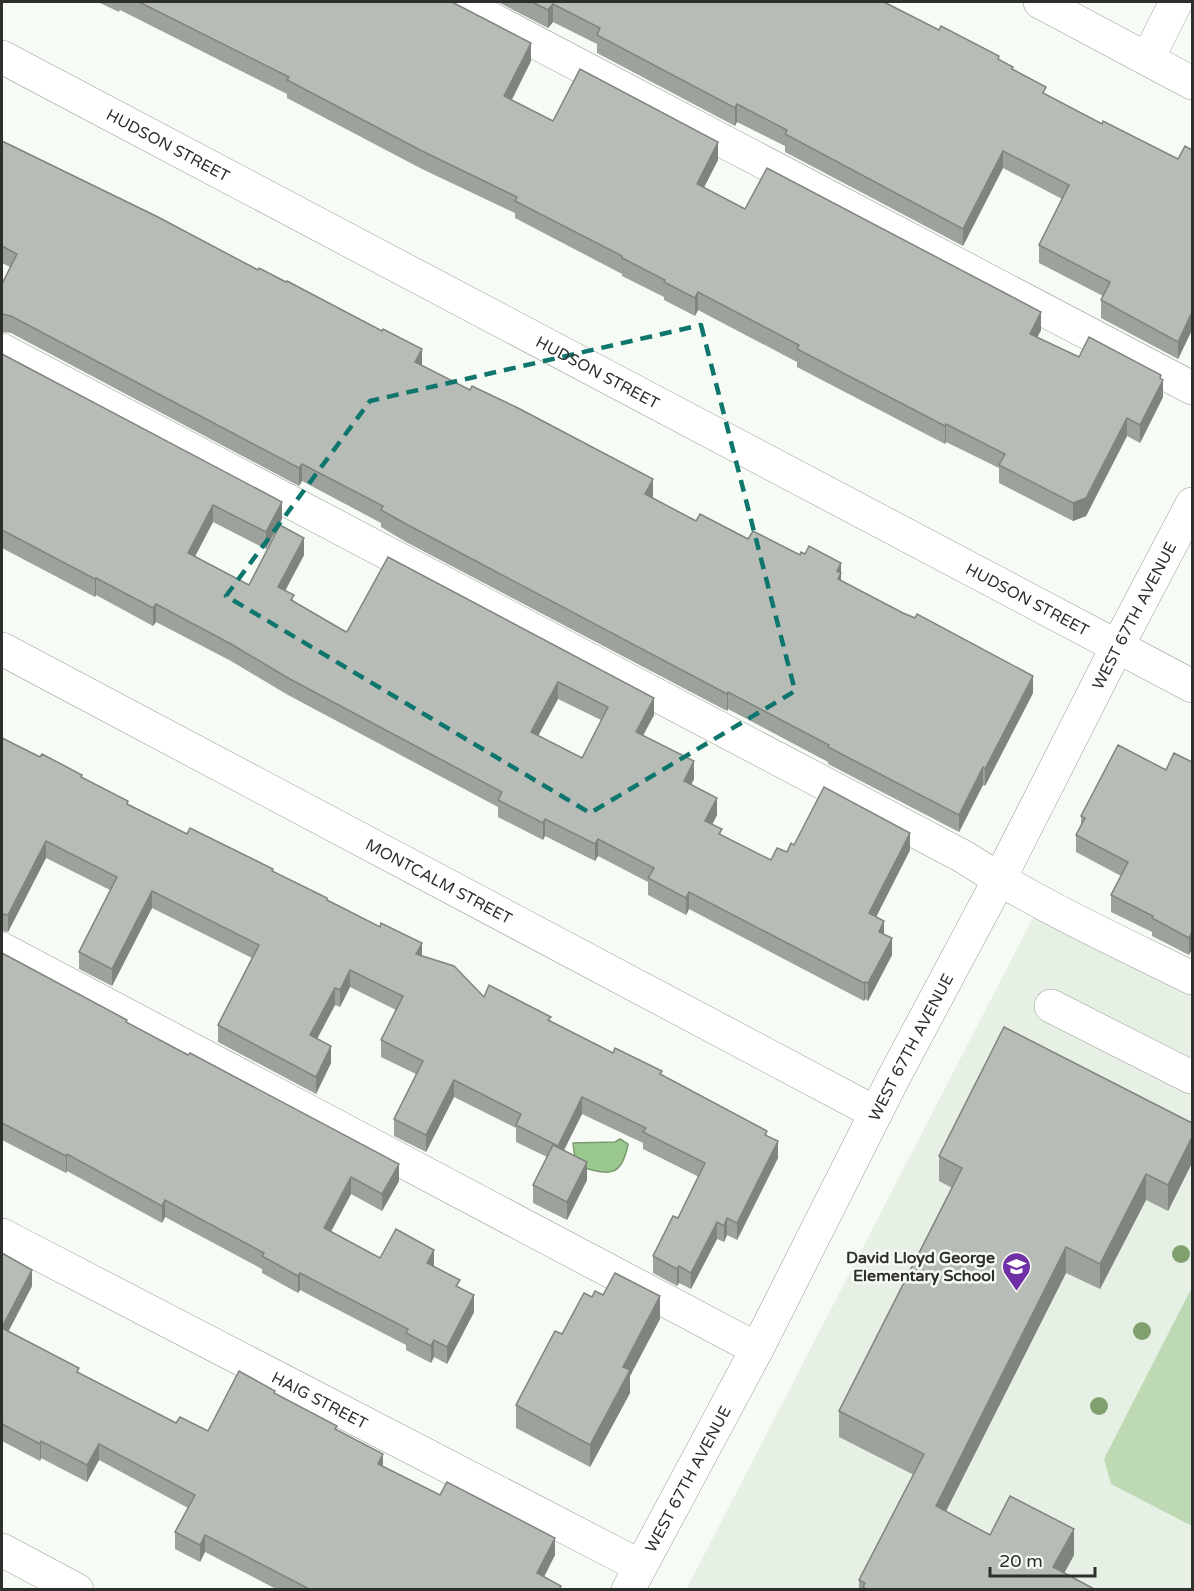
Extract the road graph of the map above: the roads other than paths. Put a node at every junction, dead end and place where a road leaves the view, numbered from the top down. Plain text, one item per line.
1 (459, 2) edge
2 (1040, 2) edge
3 (1176, 2) edge
4 (2, 57) edge
5 (1148, 58) junction
6 (1192, 83) edge
7 (2, 350) edge
8 (1192, 388) edge
9 (1192, 504) edge
10 (1117, 647) junction
11 (2, 649) edge
12 (1192, 686) edge
13 (999, 880) junction
14 (2, 949) edge
15 (1192, 978) edge
16 (1051, 1006) dead end
17 (1192, 1074) edge
18 (876, 1113) junction
19 (2, 1235) edge
20 (757, 1349) junction
21 (2, 1550) edge
22 (634, 1578) edge
23 (77, 1590) edge

1 - 8 street
2 - 5 street
3 - 5 street
4 - 10 street, HUDSON STREET
5 - 6 street
7 - 13 street
9 - 10 street, WEST 67TH AVENUE
10 - 12 street, HUDSON STREET
10 - 13 street, WEST 67TH AVENUE
11 - 18 street, MONTCALM STREET
13 - 15 street
13 - 18 street, WEST 67TH AVENUE
14 - 20 street
16 - 17 street
18 - 20 street, WEST 67TH AVENUE
19 - 22 street, HAIG STREET
20 - 22 street, WEST 67TH AVENUE
21 - 23 street

